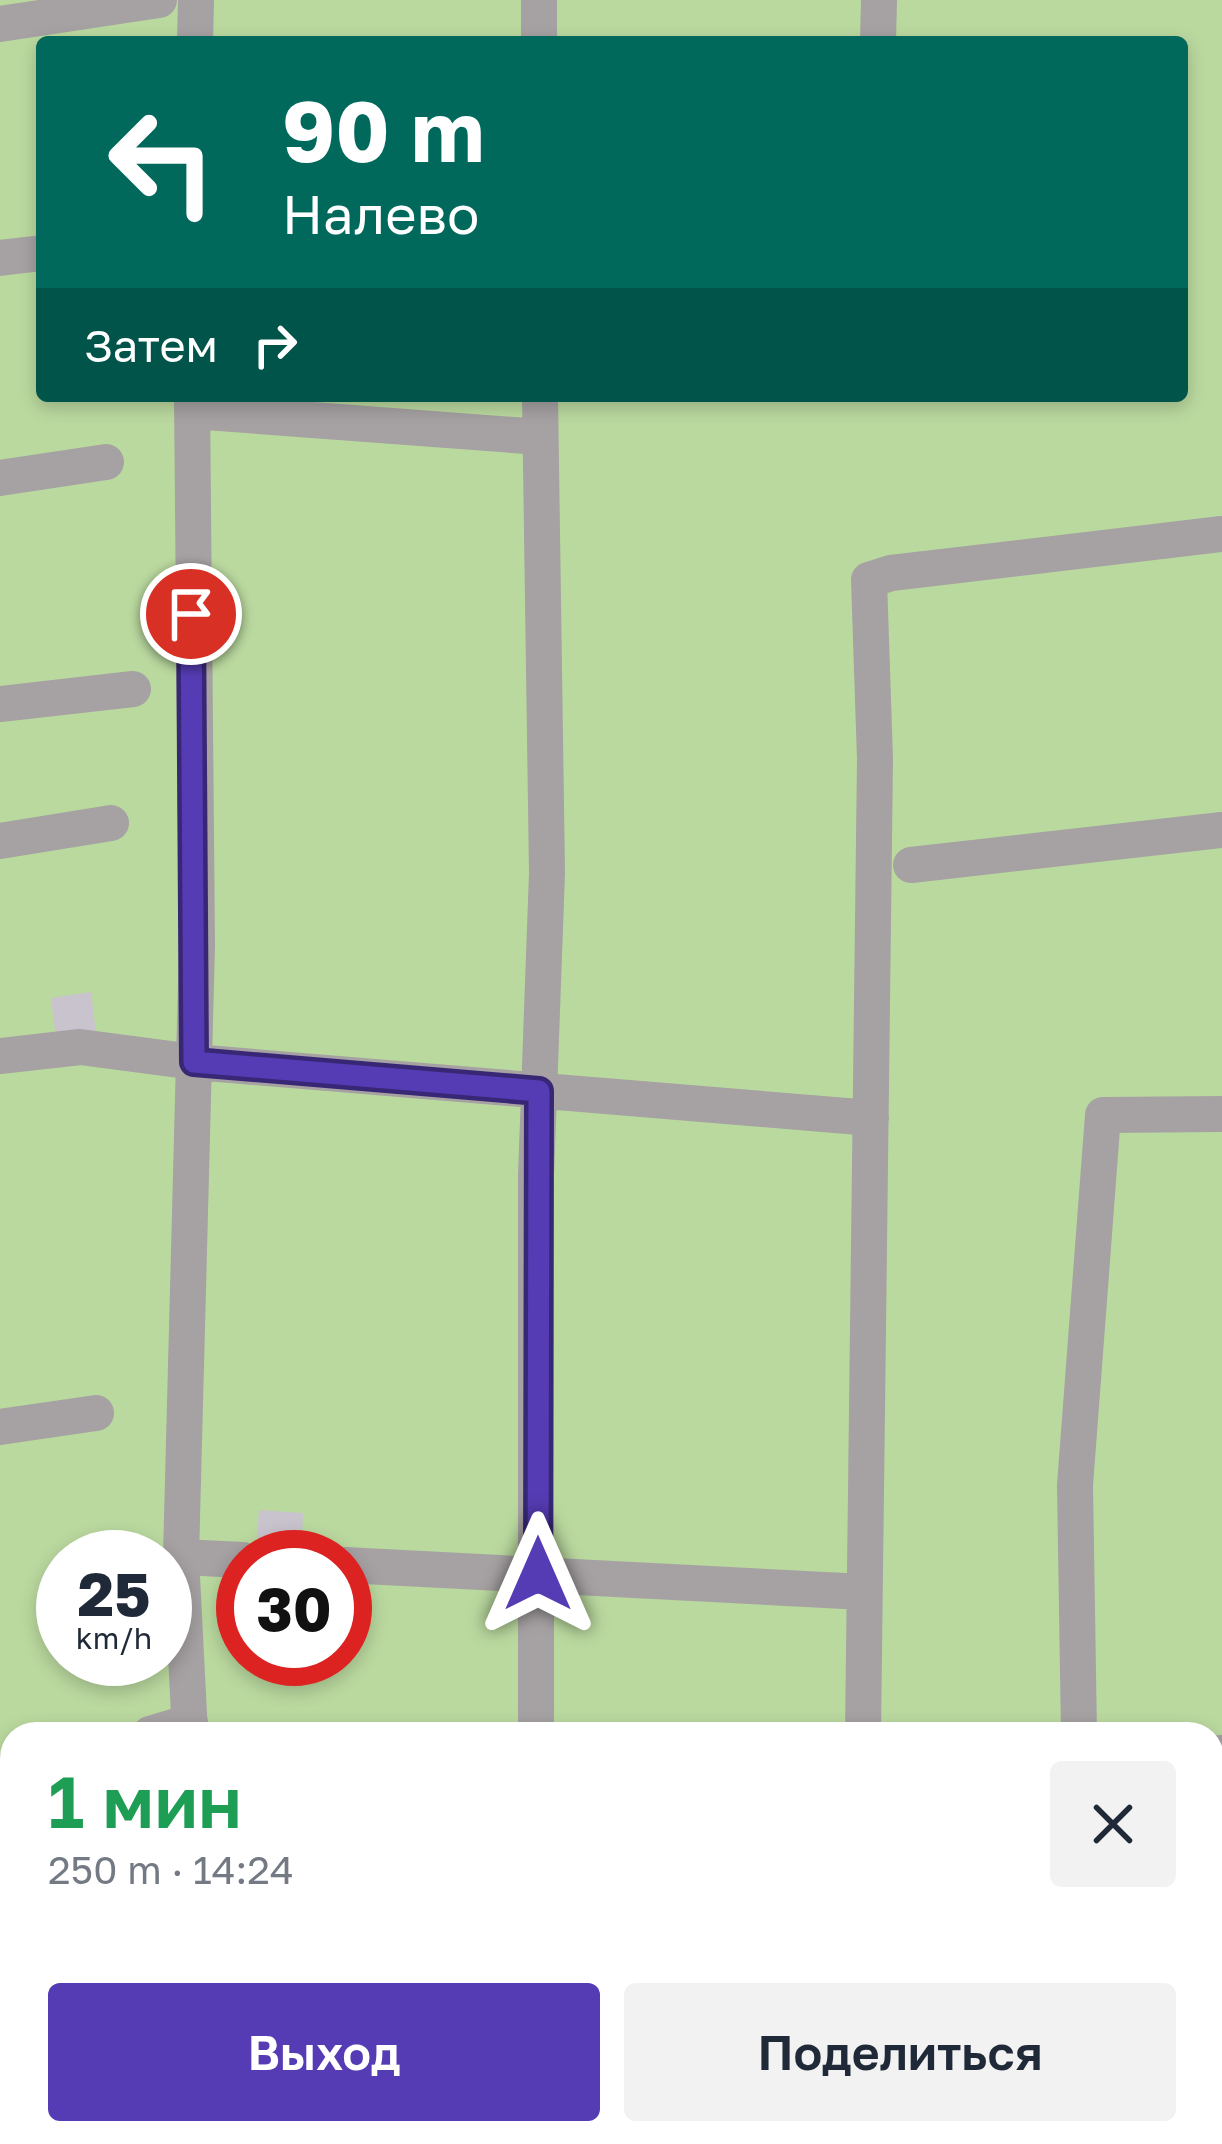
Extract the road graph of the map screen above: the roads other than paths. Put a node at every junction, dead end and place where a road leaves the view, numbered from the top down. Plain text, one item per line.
1 (159, 0) edge
2 (196, 0) edge
3 (539, 0) edge
4 (879, 0) edge
5 (0, 24) edge
6 (195, 36) edge
7 (539, 36) edge
8 (878, 36) edge
9 (36, 254) edge
10 (0, 258) edge
11 (541, 402) edge
12 (192, 404) edge
13 (540, 437) junction
14 (106, 462) dead end
15 (0, 478) edge
16 (1222, 534) edge
17 (134, 688) dead end
18 (0, 704) edge
19 (111, 823) dead end
20 (1222, 830) edge
21 (0, 841) edge
22 (911, 866) dead end
23 (0, 1056) edge
24 (194, 1062) junction
25 (539, 1091) junction
26 (1222, 1114) edge
27 (871, 1118) junction
28 (96, 1413) dead end
29 (0, 1427) edge
30 (182, 1530) edge
31 (372, 1566) edge
32 (538, 1574) junction
33 (864, 1592) junction
34 (188, 1686) edge
35 (190, 1722) edge
36 (536, 1722) edge
37 (863, 1722) edge
38 (1079, 1722) edge

1 - 5 street
2 - 6 street
3 - 7 street
4 - 8 street
9 - 10 street
11 - 13 street
12 - 13 street
12 - 24 street
13 - 25 street
14 - 15 street
16 - 27 street
17 - 18 street
19 - 21 street
20 - 22 street
23 - 24 street
24 - 25 street
24 - 30 street
25 - 27 street
25 - 32 street
26 - 38 street
27 - 33 street
28 - 29 street
31 - 32 street
32 - 33 street
32 - 36 street
33 - 37 street
34 - 35 street

